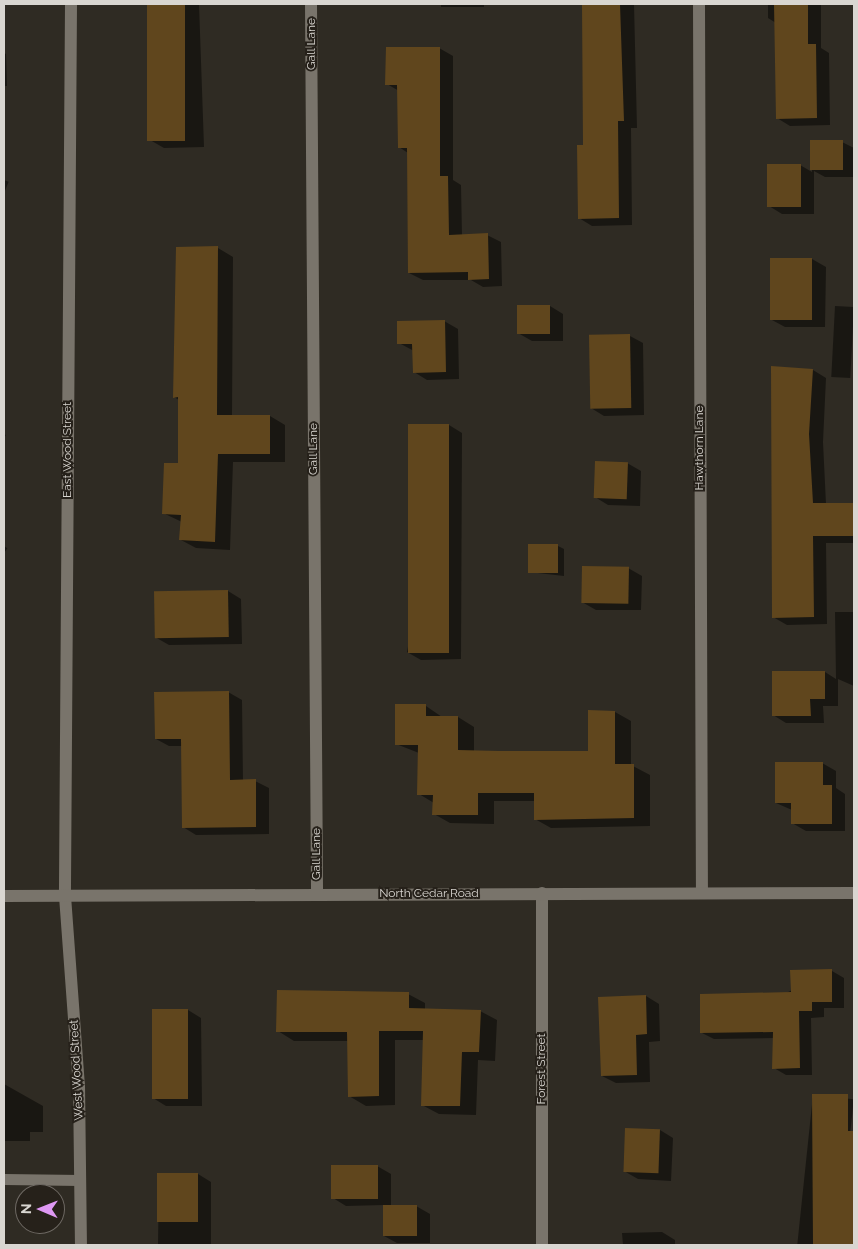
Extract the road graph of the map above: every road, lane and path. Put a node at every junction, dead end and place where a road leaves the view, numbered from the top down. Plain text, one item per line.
1 (71, 4) edge
2 (311, 4) edge
3 (699, 4) edge
4 (702, 892) junction
5 (542, 893) junction
6 (854, 893) edge
7 (317, 894) junction
8 (4, 896) edge
9 (64, 896) junction
10 (4, 1179) edge
11 (80, 1180) junction
12 (81, 1245) edge
13 (542, 1245) edge

1 - 9 street, East Wood Street
2 - 7 street, Gall Lane
3 - 4 street, Hawthorn Lane
4 - 5 street, North Cedar Road
4 - 6 street, North Cedar Road
5 - 7 street, North Cedar Road
5 - 13 street, Forest Street
7 - 9 street, North Cedar Road
8 - 9 street, North Cedar Road
9 - 11 street, West Wood Street
10 - 11 lane
11 - 12 street, West Wood Street

